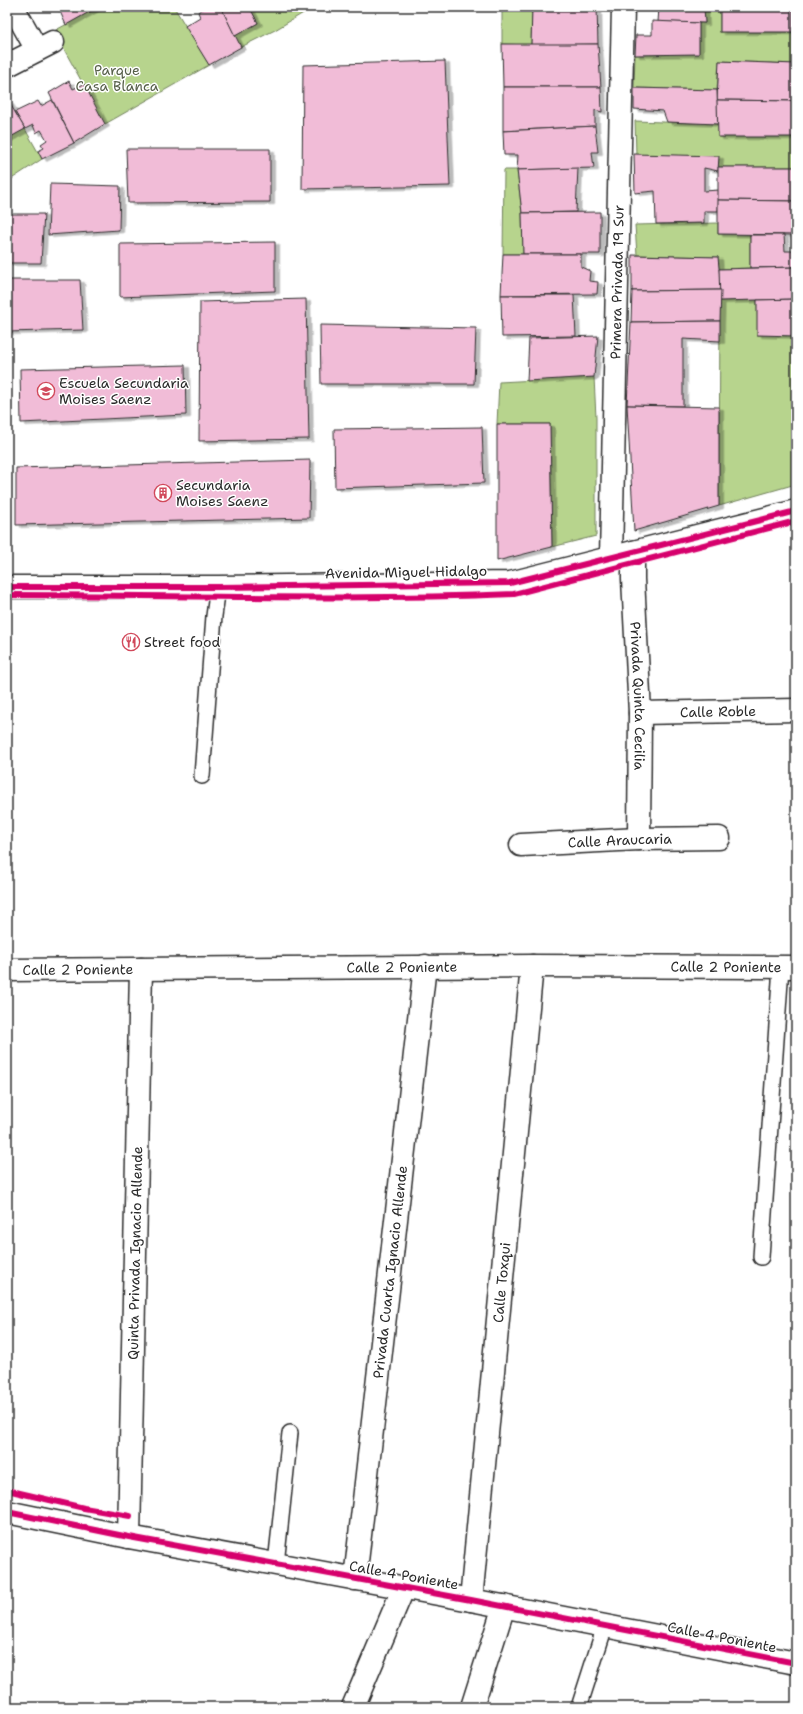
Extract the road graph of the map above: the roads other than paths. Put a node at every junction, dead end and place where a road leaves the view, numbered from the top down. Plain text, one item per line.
1 (13, 7) edge
2 (623, 7) edge
3 (8, 65) dead end
4 (796, 511) edge
5 (633, 552) junction
6 (611, 558) junction
7 (7, 587) edge
8 (218, 587) junction
9 (796, 710) edge
10 (640, 713) junction
11 (202, 776) dead end
12 (639, 838) junction
13 (719, 838) dead end
14 (521, 845) dead end
15 (424, 966) junction
16 (532, 966) junction
17 (789, 967) edge
18 (141, 969) junction
19 (7, 970) edge
20 (761, 1257) dead end
21 (290, 1432) dead end
22 (7, 1512) edge
23 (130, 1537) junction
24 (276, 1564) junction
25 (355, 1578) junction
26 (404, 1587) junction
27 (471, 1600) junction
28 (504, 1606) junction
29 (605, 1626) junction
30 (796, 1663) edge
31 (353, 1707) edge
32 (472, 1707) edge
33 (579, 1707) edge

1 - 3 street
2 - 6 street, Primera Privada 19 Sur
4 - 5 street, Avenida Miguel Hidalgo
5 - 6 street, Avenida Miguel Hidalgo
5 - 10 street, Privada Quinta Cecilia
6 - 8 street, Avenida Miguel Hidalgo
7 - 8 street, Avenida Miguel Hidalgo
8 - 11 lane
9 - 10 street, Calle Roble
10 - 12 street, Privada Quinta Cecilia
12 - 13 street, Calle Araucaria
12 - 14 street, Calle Araucaria
15 - 16 street, Calle 2 Poniente
15 - 18 street, Calle 2 Poniente
15 - 25 street, Privada Cuarta Ignacio Allende
16 - 17 street, Calle 2 Poniente
16 - 27 street, Calle Toxqui
17 - 20 lane
18 - 19 street, Calle 2 Poniente
18 - 23 street, Quinta Privada Ignacio Allende
21 - 24 lane
22 - 23 street, Calle 4 Poniente
23 - 24 street, Calle 4 Poniente
24 - 25 street, Calle 4 Poniente
25 - 26 street, Calle 4 Poniente
26 - 27 street, Calle 4 Poniente
26 - 31 street
27 - 28 street, Calle 4 Poniente
28 - 29 street, Calle 4 Poniente
28 - 32 street
29 - 30 street, Calle 4 Poniente
29 - 33 lane

